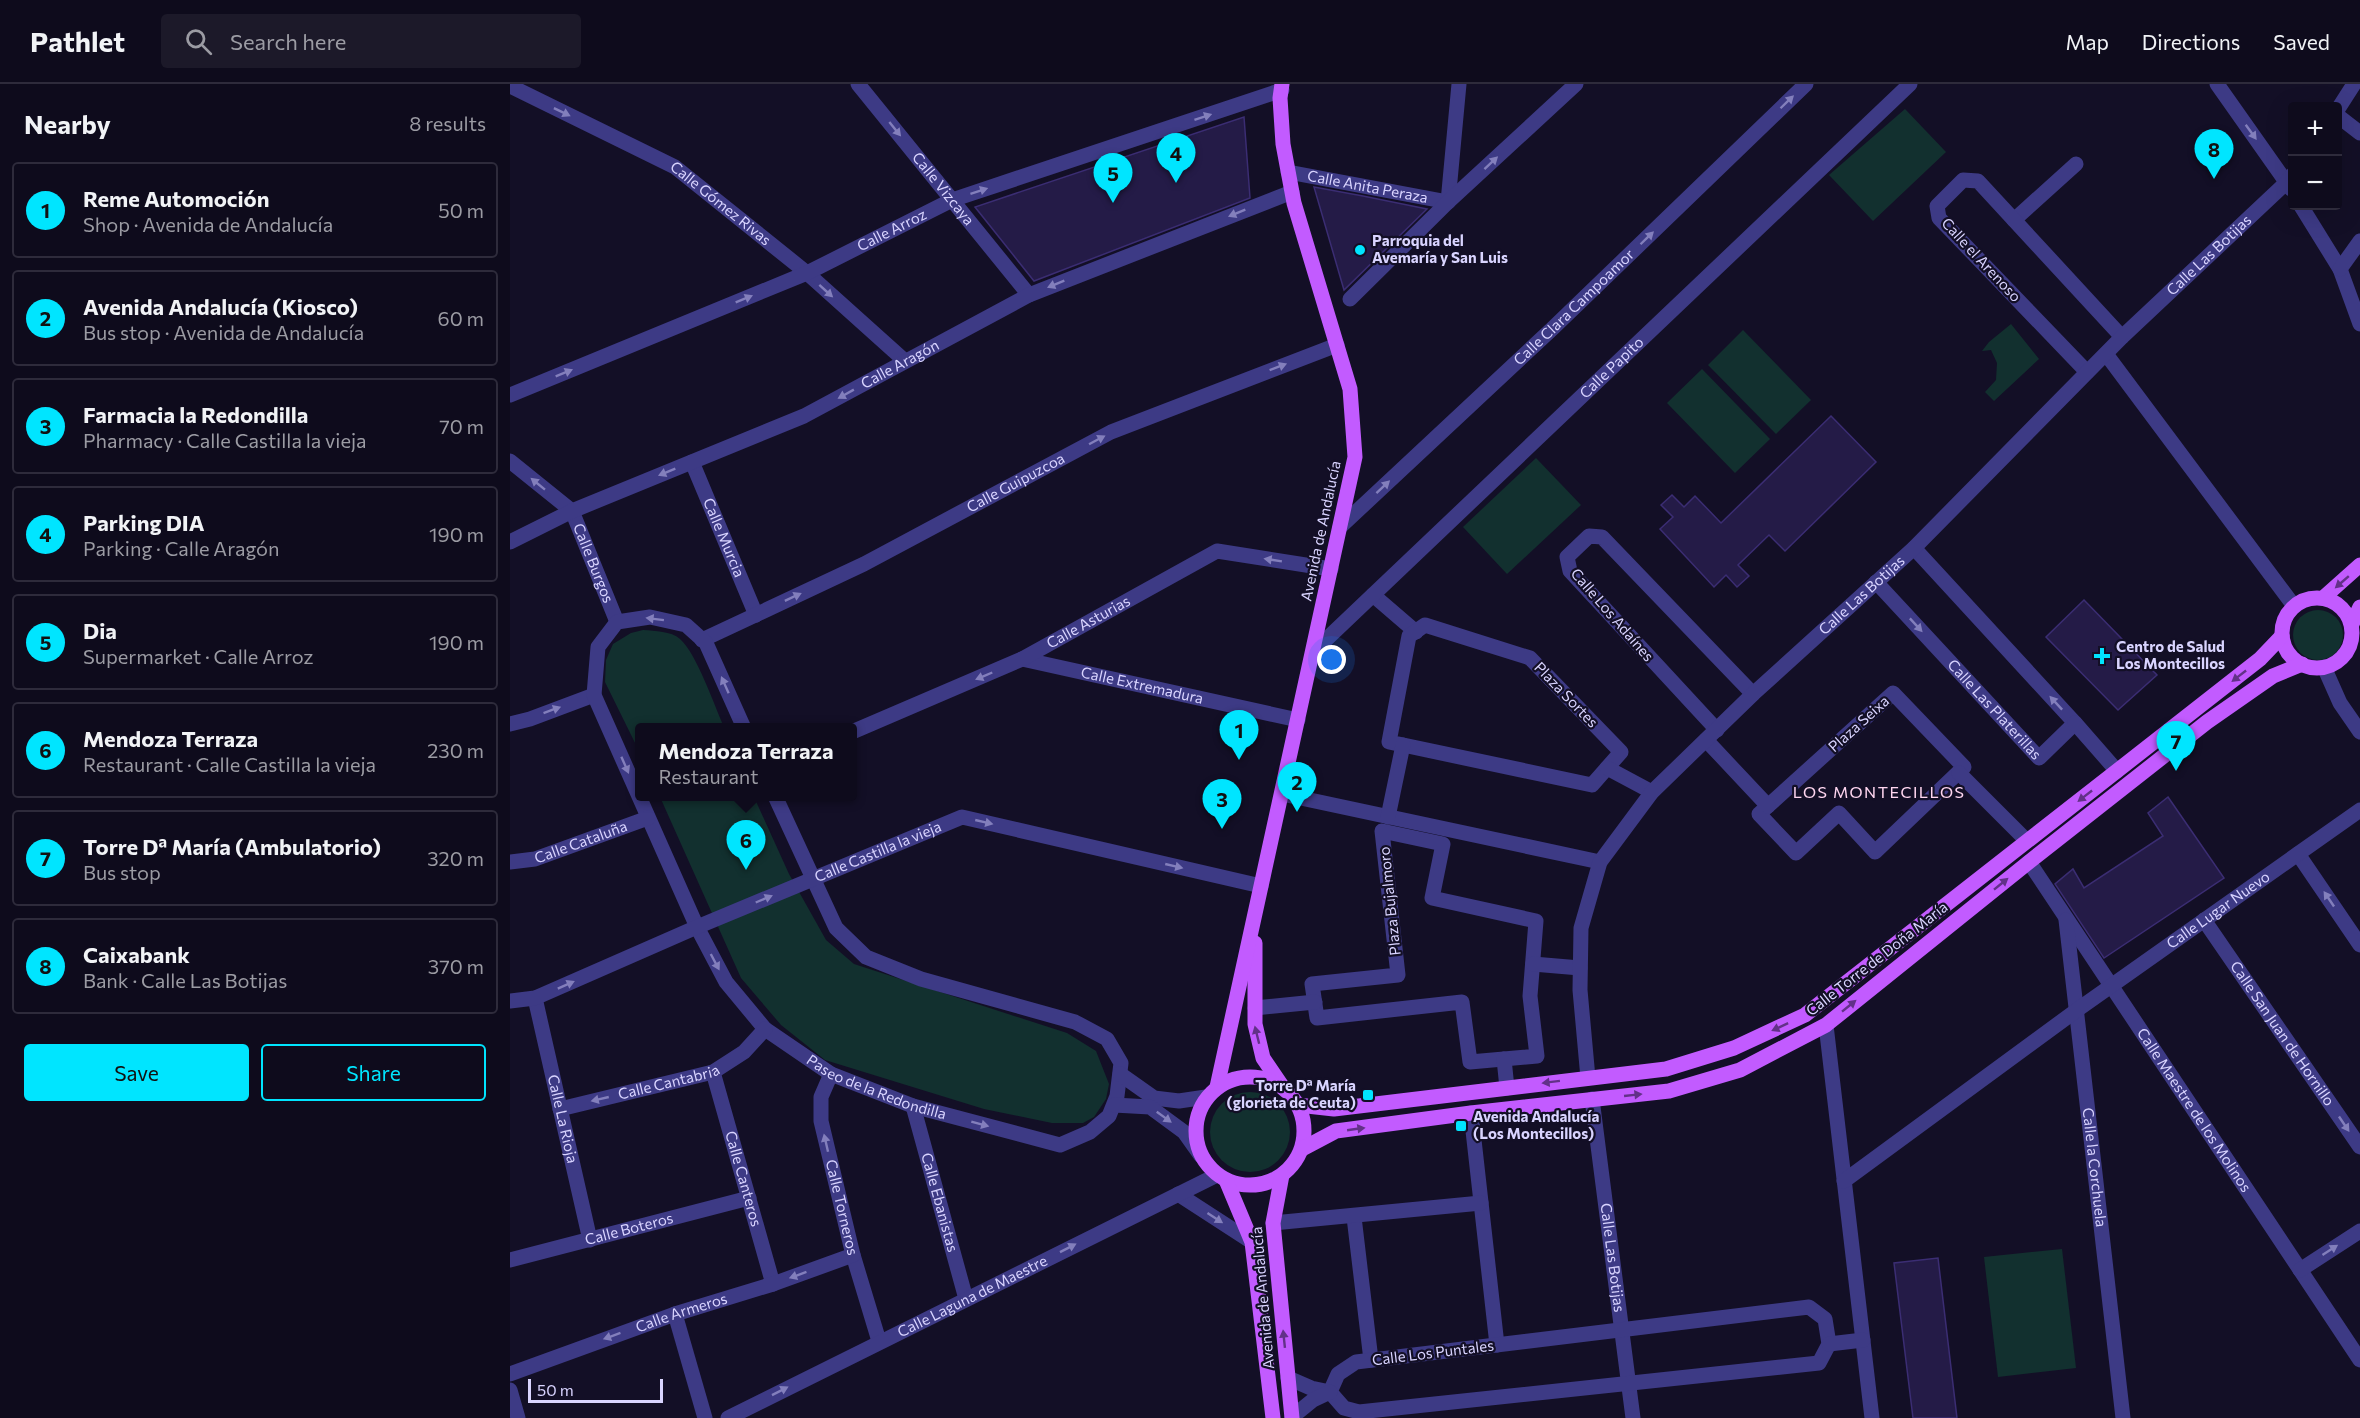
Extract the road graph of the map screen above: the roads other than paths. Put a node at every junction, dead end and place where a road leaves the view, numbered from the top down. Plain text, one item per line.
1 (858, 84) edge
2 (1460, 84) edge
3 (1576, 84) edge
4 (1806, 84) edge
5 (1910, 84) edge
6 (2217, 84) edge
7 (2354, 84) edge
8 (510, 86) edge
9 (1282, 87) edge
10 (2342, 102) edge
11 (2342, 120) edge
12 (2360, 133) edge
13 (2076, 164) dead end
14 (1288, 172) junction
15 (2288, 179) edge
16 (2288, 186) edge
17 (1292, 192) junction
18 (952, 200) junction
19 (1448, 202) junction
20 (2303, 210) edge
21 (2014, 220) junction
22 (2360, 241) edge
23 (2340, 269) junction
24 (807, 273) junction
25 (1029, 295) junction
26 (1350, 298) dead end
27 (2360, 324) edge
28 (2122, 337) junction
29 (1337, 345) junction
30 (2106, 354) junction
31 (905, 361) junction
32 (2087, 372) junction
33 (510, 395) edge
34 (510, 461) edge
35 (692, 462) junction
36 (572, 511) junction
37 (1340, 527) junction
38 (510, 542) edge
39 (1914, 548) junction
40 (2360, 565) edge
41 (1331, 569) junction
42 (1876, 582) junction
43 (1373, 595) junction
44 (2323, 598) junction
45 (2294, 606) junction
46 (2360, 607) edge
47 (756, 615) junction
48 (617, 622) junction
49 (2352, 624) junction
50 (1416, 632) junction
51 (2282, 636) junction
52 (702, 640) junction
53 (1314, 651) junction
54 (1022, 659) junction
55 (2302, 664) junction
56 (2324, 667) junction
57 (1753, 694) junction
58 (594, 695) junction
59 (1298, 720) junction
60 (742, 723) edge
61 (2075, 723) junction
62 (510, 724) edge
63 (857, 730) edge
64 (2360, 732) edge
65 (1712, 735) junction
66 (1403, 745) junction
67 (1607, 768) junction
68 (2117, 771) junction
69 (1959, 773) junction
70 (635, 788) edge
71 (1652, 792) junction
72 (1282, 794) junction
73 (641, 801) edge
74 (777, 801) edge
75 (1768, 806) junction
76 (2360, 810) edge
77 (1388, 817) junction
78 (648, 818) junction
79 (1418, 831) junction
80 (2027, 841) junction
81 (2298, 854) junction
82 (510, 862) edge
83 (1600, 862) junction
84 (2029, 862) junction
85 (812, 879) junction
86 (1262, 886) junction
87 (1255, 915) junction
88 (2066, 918) junction
89 (2204, 920) junction
90 (696, 927) junction
91 (2360, 945) edge
92 (1533, 964) junction
93 (1580, 968) junction
94 (2111, 986) junction
95 (535, 998) junction
96 (510, 1001) edge
97 (1315, 1002) junction
98 (1255, 1008) junction
99 (2076, 1010) junction
100 (1826, 1025) junction
101 (765, 1029) junction
102 (1504, 1059) junction
103 (713, 1072) junction
104 (831, 1074) junction
105 (1120, 1074) junction
106 (1588, 1078) junction
107 (1283, 1087) junction
108 (1507, 1088) junction
109 (1212, 1092) junction
110 (1592, 1099) junction
111 (1114, 1105) junction
112 (1298, 1105) junction
113 (913, 1106) junction
114 (560, 1109) junction
115 (1471, 1113) junction
116 (2360, 1147) edge
117 (1302, 1149) junction
118 (1201, 1156) junction
119 (1282, 1175) junction
120 (1222, 1178) junction
121 (1844, 1181) junction
122 (1178, 1194) junction
123 (749, 1198) junction
124 (1481, 1203) junction
125 (1354, 1216) junction
126 (1273, 1223) junction
127 (2360, 1231) edge
128 (590, 1240) junction
129 (1252, 1242) junction
130 (852, 1255) junction
131 (510, 1260) edge
132 (2300, 1270) junction
133 (773, 1284) junction
134 (966, 1299) junction
135 (675, 1314) junction
136 (1622, 1330) junction
137 (1863, 1340) junction
138 (879, 1341) junction
139 (1829, 1344) junction
140 (1497, 1345) junction
141 (1371, 1360) junction
142 (2360, 1360) edge
143 (510, 1374) edge
144 (1288, 1378) junction
145 (1629, 1383) junction
146 (510, 1390) edge
147 (1330, 1392) junction
148 (1292, 1417) edge
149 (518, 1418) edge
150 (705, 1418) edge
151 (728, 1418) edge
152 (1273, 1418) edge
153 (1633, 1418) edge
154 (1872, 1418) edge
155 (2123, 1418) edge

1 -> 18 street, Calle Vizcaya
2 - 19 street
19 -> 3 street
37 -> 4 street, Calle Clara Campoamor
5 - 43 street, Calle Papito
6 -> 15 street
7 - 10 street
8 -> 24 street, Calle Gómez Rivas
9 - 14 main road, Avenida de Andalucía
18 -> 9 street, Calle Arroz
11 - 12 street
13 - 21 street
14 - 17 main road, Avenida de Andalucía
14 - 19 street, Calle Anita Peraza
16 - 28 street, Calle Las Botijas
17 -> 25 street, Calle Aragón
17 - 29 main road, Avenida de Andalucía
18 - 24 street, Calle Arroz
18 - 25 street, Calle Vizcaya
19 - 26 street
20 - 23 street
21 - 28 street, Calle el Arenoso
21 - 32 street, Calle el Arenoso
22 - 23 street
23 - 27 street
24 -> 31 street, Calle Gómez Rivas
33 -> 24 street, Calle Arroz
25 - 31 street, Calle Aragón
28 - 30 street, Calle Las Botijas
29 - 37 main road, Avenida de Andalucía
47 -> 29 street, Calle Guipuzcoa
30 - 32 street, Calle Las Botijas
30 - 45 street
31 -> 35 street, Calle Aragón
32 - 39 street, Calle Las Botijas
36 -> 34 street, Calle Burgos
35 -> 36 street, Calle Aragón
35 - 47 street, Calle Murcia
36 - 38 street, Calle Aragón
36 - 48 street, Calle Burgos
37 - 41 main road, Avenida de Andalucía
39 - 42 street, Calle Las Botijas
61 -> 39 street
40 -> 44 main road
41 - 53 main road, Avenida de Andalucía
41 -> 54 street, Calle Asturias
42 - 57 street, Calle Las Botijas
42 -> 61 street, Calle Las Platerillas
43 - 50 street
43 - 53 street, Calle Papito
44 - 45 main road
44 - 49 main road
45 - 51 main road
46 - 49 main road
47 - 52 street, Calle Guipuzcoa
52 -> 48 street
48 - 58 street, Paseo de la Redondilla
49 - 56 main road
50 - 66 street
50 - 67 street, Plaza Sortes
51 - 55 main road
51 -> 68 main road, Calle Torre de Doña María
60 -> 52 street
53 - 59 main road, Avenida de Andalucía
54 - 59 street, Calle Extremadura
54 -> 63 street, Calle Asturias
55 - 56 main road
55 - 84 main road, Calle Torre de Doña María
56 - 64 street
57 - 65 street, Calle Las Botijas
57 - 65 street, Calle Los Adaínes
62 -> 58 street
58 -> 70 street, Paseo de la Redondilla
59 - 72 main road, Avenida de Andalucía
61 - 68 street
65 - 71 street, Calle Las Botijas
65 - 75 street
66 - 67 street
66 - 77 street
67 - 71 street
68 -> 80 main road, Calle Torre de Doña María
69 - 75 street, Plaza Seixa
69 - 75 street
69 - 80 street, Plaza Seixa
71 - 83 street, Calle Las Botijas
72 - 77 street
72 - 86 main road, Avenida de Andalucía
73 -> 78 street, Paseo de la Redondilla
74 - 85 street, Paseo de la Redondilla
76 - 81 street, Calle Lugar Nuevo
77 - 79 street
78 - 82 street, Calle Cataluña
78 - 90 street, Paseo de la Redondilla
79 - 83 street
79 - 92 street, Plaza Bujalmoro
79 - 97 street, Plaza Bujalmoro
80 -> 106 main road, Calle Torre de Doña María
81 - 89 street, Calle Lugar Nuevo
91 -> 81 street
83 - 93 street, Calle Las Botijas
84 - 88 street, Calle Maestre de los Molinos
100 -> 84 main road, Calle Torre de Doña María
85 -> 86 street, Calle Castilla la vieja
90 -> 85 street, Calle Castilla la vieja
85 - 105 street, Paseo de la Redondilla
86 - 87 main road, Avenida de Andalucía
87 - 98 main road, Avenida de Andalucía
87 - 109 main road, Avenida de Andalucía
88 - 94 street, Calle Maestre de los Molinos
88 - 99 street, Calle la Corchuela
89 - 94 street, Calle Lugar Nuevo
89 -> 116 street, Calle San Juan de Hornillo
95 -> 90 street, Calle Castilla la vieja
90 -> 101 street, Paseo de la Redondilla
92 - 93 street
92 - 102 street, Plaza Bujalmoro
93 - 106 street, Calle Las Botijas
94 - 99 street, Calle Lugar Nuevo
94 - 132 street, Calle Maestre de los Molinos
95 - 96 street, Calle Castilla la vieja
95 - 114 street, Calle La Rioja
97 - 98 street
97 - 102 street, Plaza Bujalmoro
107 -> 98 main road, Avenida de Andalucía
99 - 121 street, Calle Lugar Nuevo
99 - 155 street, Calle la Corchuela
110 -> 100 main road, Calle Torre de Doña María
100 - 121 street
101 - 103 street, Calle Cantabria
101 - 104 street, Paseo de la Redondilla
102 - 108 street
103 -> 114 street, Calle Cantabria
103 - 123 street, Calle Canteros
104 - 113 street, Paseo de la Redondilla
130 -> 104 street, Calle Torneros
105 - 109 street
105 - 111 street, Paseo de la Redondilla
106 -> 108 main road, Calle Torre de Doña María
107 - 109 main road
107 - 112 main road
108 - 112 main road, Calle Torre de Doña María
109 - 118 main road
110 - 115 main road, Calle Torre de Doña María
110 - 136 street, Calle Las Botijas
113 -> 111 street, Paseo de la Redondilla
111 -> 118 street
112 - 117 main road
113 - 134 street, Calle Ebanistas
114 - 128 street, Calle La Rioja
117 -> 115 main road, Calle Torre de Doña María
115 - 124 street
117 - 119 main road
118 - 120 main road
119 - 120 main road
119 - 126 main road, Avenida de Andalucía
120 - 122 street, Calle Laguna de Maestre
120 - 129 main road, Avenida de Andalucía
121 - 137 street
122 -> 129 street
134 -> 122 street, Calle Laguna de Maestre
123 - 128 street, Calle Boteros
123 - 133 street, Calle Canteros
124 - 125 street
124 - 140 street
125 - 126 street
125 - 141 street
144 -> 126 main road, Avenida de Andalucía
132 -> 127 street
128 - 131 street, Calle Boteros
129 - 152 main road, Avenida de Andalucía
130 -> 133 street, Calle Armeros
130 - 138 street, Calle Torneros
132 - 142 street, Calle Maestre de los Molinos
133 - 135 street, Calle Armeros
134 - 138 street, Calle Laguna de Maestre
135 -> 143 street, Calle Armeros
135 - 150 street
136 - 139 street, Calle Los Puntales
136 - 140 street, Calle Los Puntales
136 - 145 street, Calle Las Botijas
137 - 139 street
137 - 154 street
151 -> 138 street, Calle Laguna de Maestre
139 - 145 street
140 - 141 street, Calle Los Puntales
141 - 147 street, Calle Los Puntales
144 - 147 street
144 - 148 main road, Avenida de Andalucía
145 - 147 street
145 - 153 street, Calle Las Botijas
146 - 149 street
147 - 148 street

